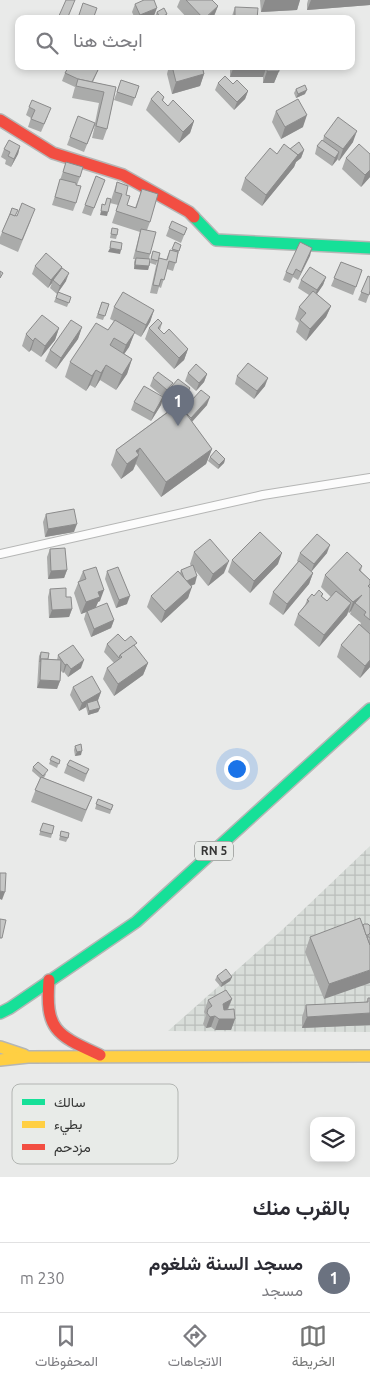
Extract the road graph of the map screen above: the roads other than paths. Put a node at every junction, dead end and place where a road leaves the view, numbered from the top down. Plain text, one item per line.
1 (0, 120) edge
2 (370, 248) edge
3 (370, 478) edge
4 (0, 554) edge
5 (370, 709) edge
6 (49, 980) junction
7 (5, 1010) edge
8 (0, 1021) edge
9 (0, 1047) edge
10 (28, 1056) junction
11 (370, 1056) edge
12 (105, 1057) junction
13 (0, 1060) edge

1 - 2 main road
3 - 4 street
5 - 6 main road, RN 5
6 - 7 main road, RN 5
6 - 12 main road
7 - 8 main road, RN 5
9 - 10 main road
10 - 12 main road
10 - 13 main road
11 - 12 main road

